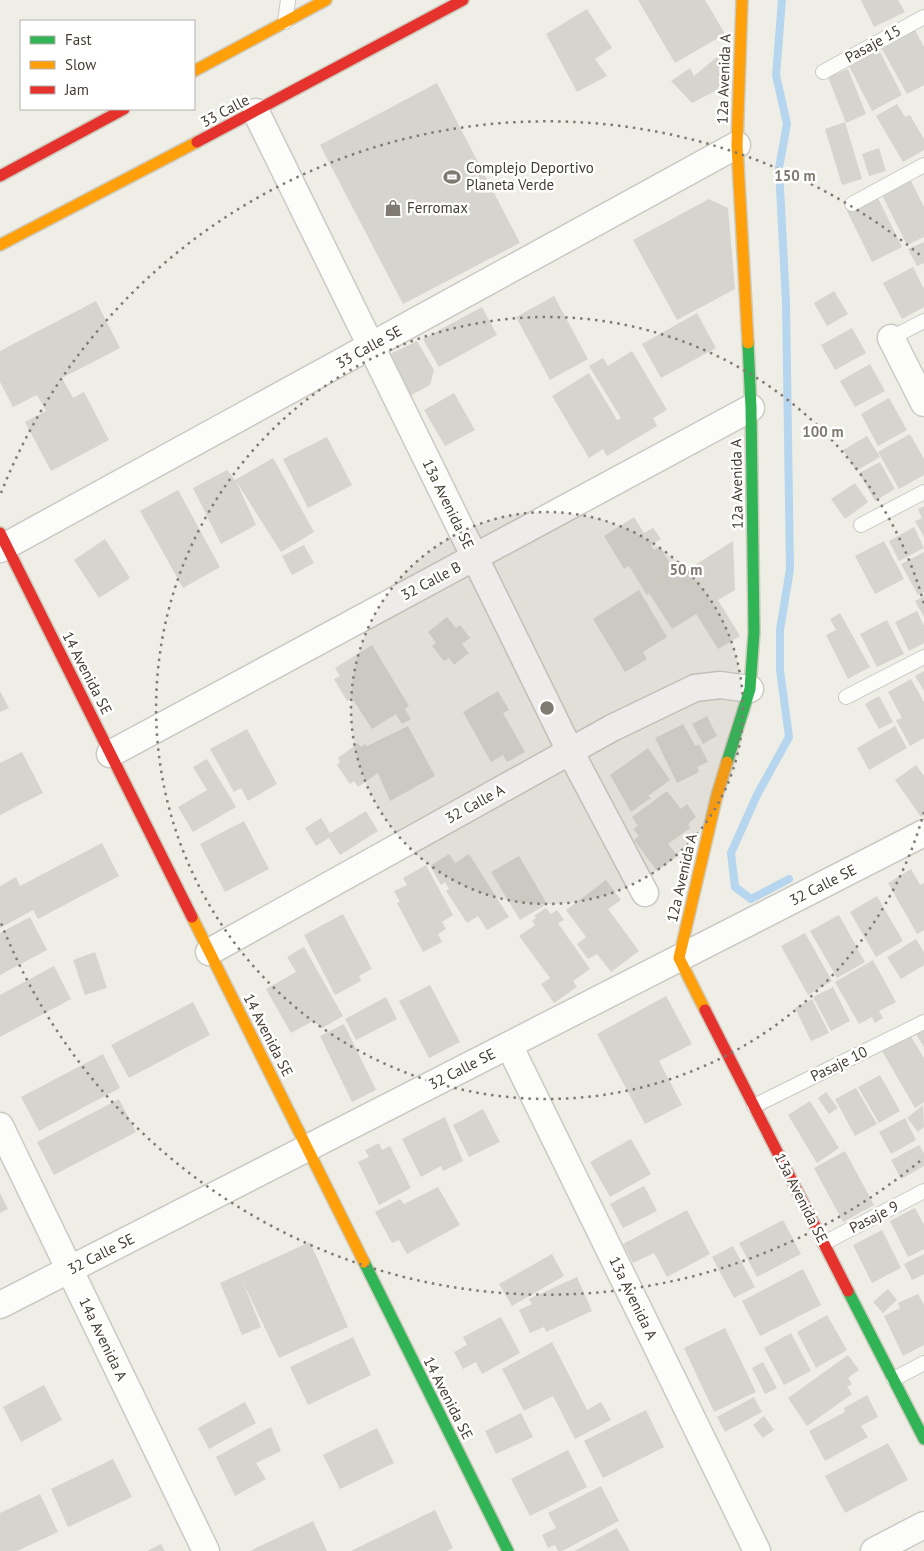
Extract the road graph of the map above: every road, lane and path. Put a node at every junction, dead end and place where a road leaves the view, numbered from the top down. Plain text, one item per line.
1 (288, 0) edge
2 (326, 0) edge
3 (463, 0) edge
4 (742, 0) edge
5 (924, 17) edge
6 (285, 22) junction
7 (195, 70) edge
8 (823, 72) dead end
9 (122, 110) edge
10 (256, 112) junction
11 (737, 145) junction
12 (924, 165) edge
13 (0, 176) edge
14 (852, 204) dead end
15 (0, 245) edge
16 (924, 320) edge
17 (891, 338) joint
18 (370, 346) junction
19 (924, 403) edge
20 (751, 408) junction
21 (924, 492) edge
22 (861, 524) dead end
23 (2, 542) edge
24 (474, 558) junction
25 (924, 657) edge
26 (750, 689) junction
27 (846, 697) dead end
28 (570, 751) junction
29 (110, 754) junction
30 (924, 832) edge
31 (645, 893) dead end
32 (209, 952) junction
33 (679, 958) junction
34 (924, 1022) edge
35 (509, 1045) junction
36 (754, 1106) junction
37 (0, 1126) edge
38 (307, 1148) junction
39 (924, 1191) edge
40 (824, 1243) junction
41 (70, 1270) junction
42 (0, 1306) edge
43 (924, 1363) edge
44 (894, 1380) junction
45 (924, 1439) edge
46 (924, 1525) edge
47 (206, 1551) edge
48 (508, 1551) edge
49 (757, 1551) edge
50 (874, 1551) edge

1 - 6 lane
2 - 6 street
3 - 10 street, 33 Calle
4 - 11 street, 12a Avenida A
5 - 8 lane, Pasaje 15
6 - 7 street
9 - 13 street
10 - 15 street, 33 Calle
10 - 18 street, 13a Avenida SE
11 - 18 street, 33 Calle SE
11 - 20 street, 12a Avenida A
12 - 14 lane
16 - 17 lane
17 - 19 street
18 - 23 street, 33 Calle SE
18 - 24 street, 13a Avenida SE
20 - 24 street, 32 Calle B
20 - 26 street, 12a Avenida A
21 - 22 lane
23 - 29 street, 14 Avenida SE
24 - 28 street, 13a Avenida SE
24 - 29 street, 32 Calle B
25 - 27 lane
26 - 28 street, 32 Calle A
26 - 33 street, 12a Avenida A
28 - 31 street, 13a Avenida SE
28 - 32 street, 32 Calle A
29 - 32 street, 14 Avenida SE
30 - 33 street, 32 Calle SE
32 - 38 street, 14 Avenida SE
33 - 35 street, 32 Calle SE
33 - 36 street, 13a Avenida SE
34 - 36 lane, Pasaje 10
35 - 38 street, 32 Calle SE
35 - 49 street, 13a Avenida A
36 - 40 street, 13a Avenida SE
37 - 41 street, 14a Avenida A
38 - 41 street, 32 Calle SE
38 - 48 street, 14 Avenida SE
39 - 40 lane, Pasaje 9
40 - 44 street, 13a Avenida SE
41 - 42 street, 32 Calle SE
41 - 47 street, 14a Avenida A
43 - 44 lane
44 - 45 street, 13a Avenida SE
46 - 50 street

